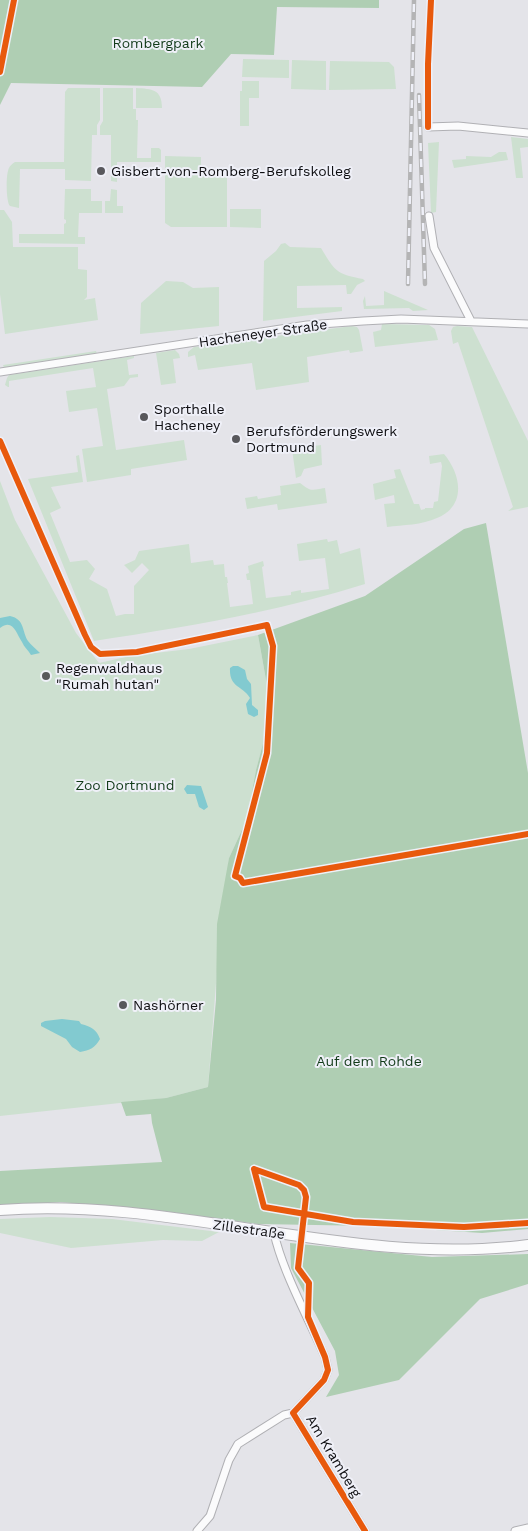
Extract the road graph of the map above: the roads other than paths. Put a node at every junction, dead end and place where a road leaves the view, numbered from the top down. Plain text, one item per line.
1 (428, 127) dead end
2 (528, 133) edge
3 (429, 216) dead end
4 (471, 321) junction
5 (528, 324) edge
6 (0, 372) edge
7 (0, 1210) edge
8 (274, 1233) junction
9 (528, 1245) edge
10 (293, 1413) junction
11 (528, 1528) edge
12 (198, 1531) edge
13 (365, 1531) edge
14 (515, 1531) edge

1 - 2 street
3 - 4 street
4 - 5 street, Hacheneyer Straße
4 - 6 street, Hacheneyer Straße
7 - 8 main road, Zillestraße
8 - 9 main road, Zillestraße
8 - 10 street, Am Kramberg
10 - 12 street
10 - 13 street, Am Kramberg
11 - 14 street

